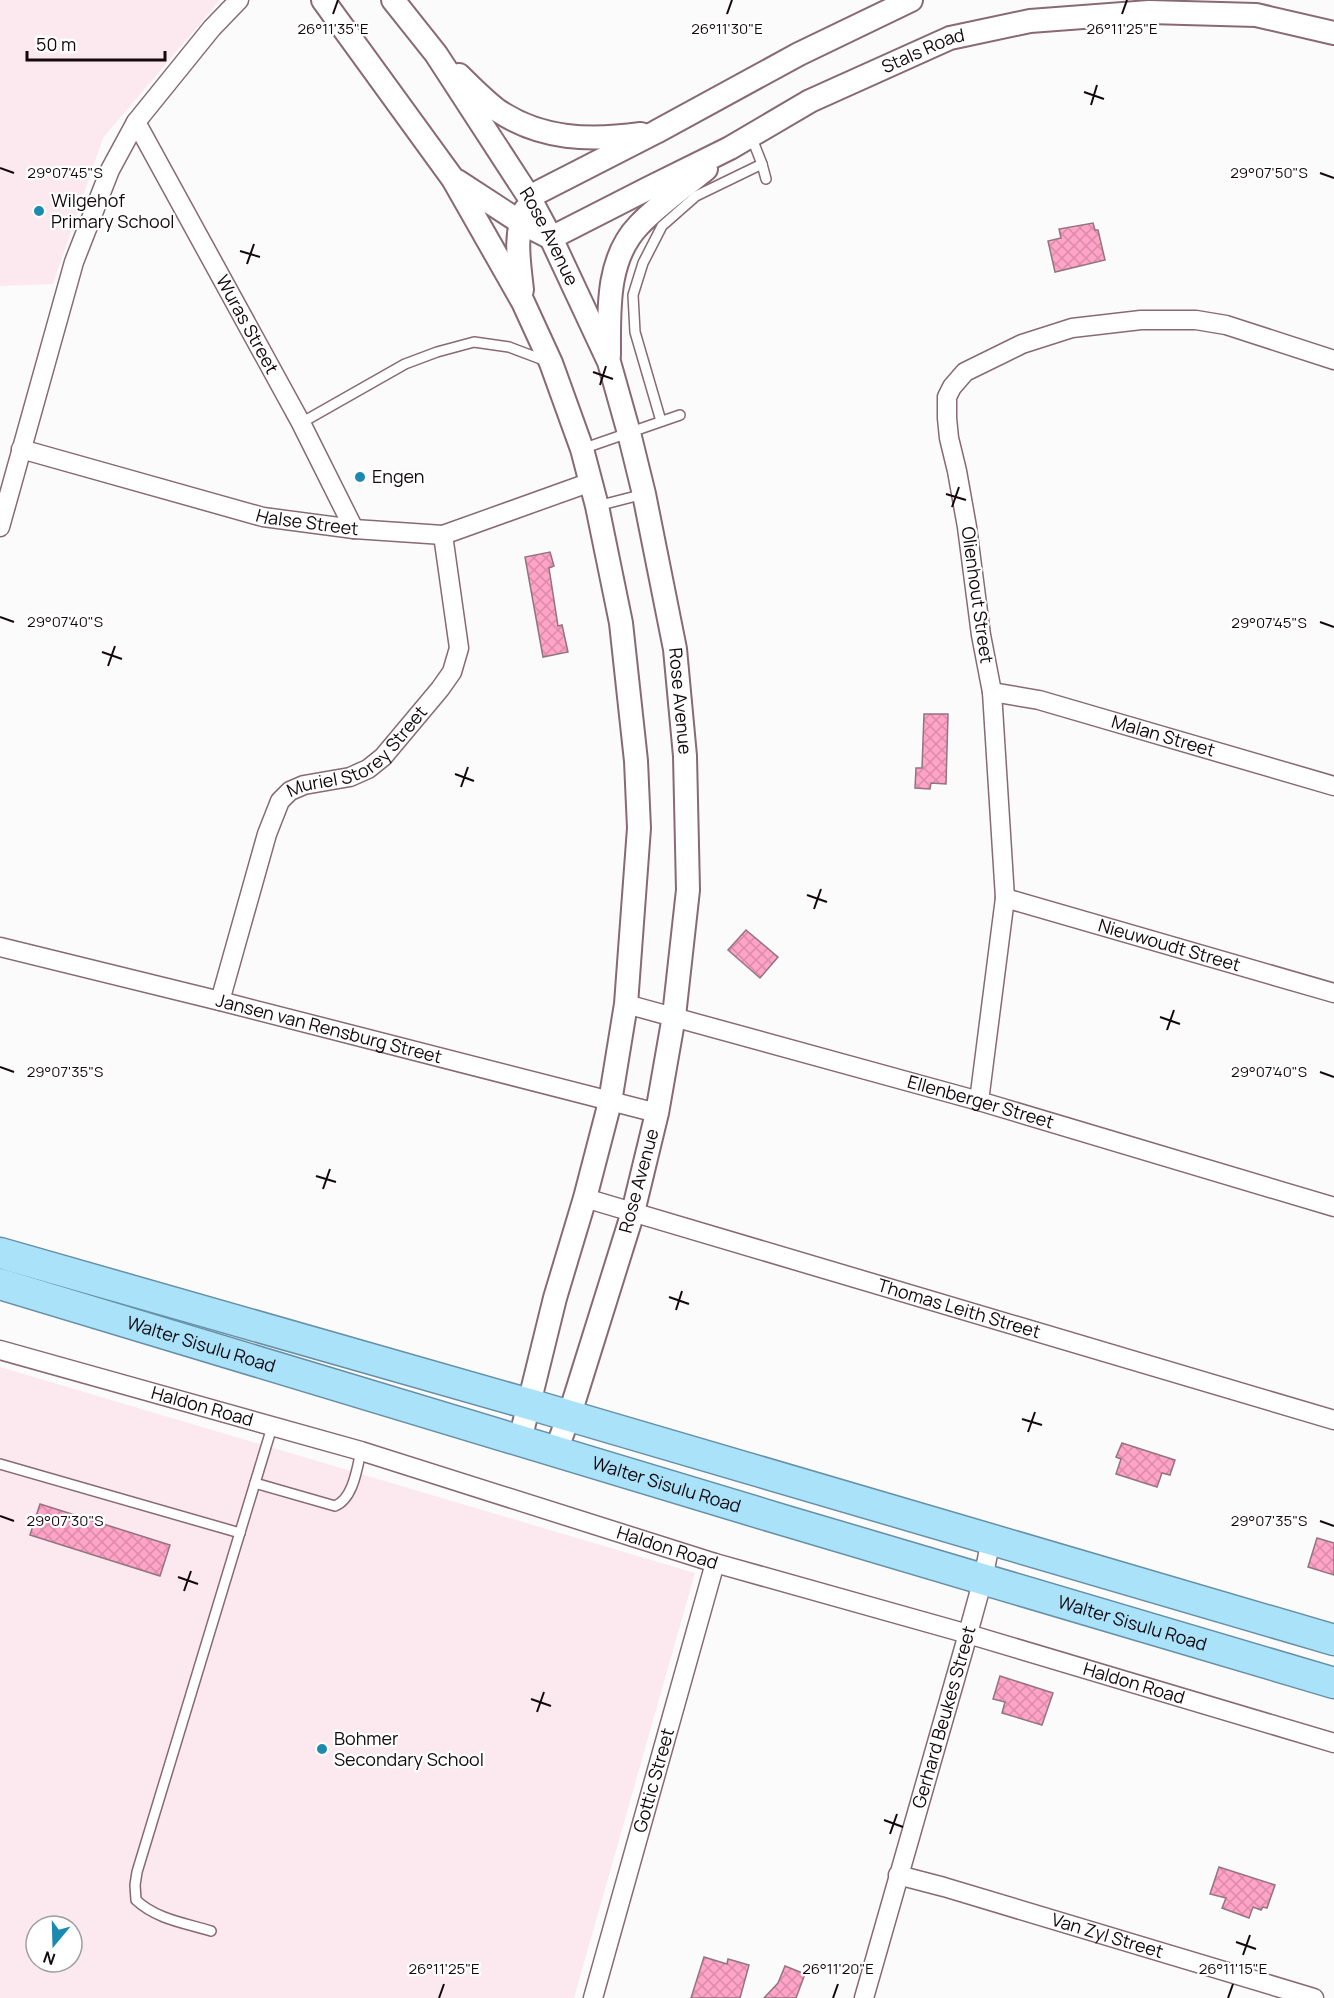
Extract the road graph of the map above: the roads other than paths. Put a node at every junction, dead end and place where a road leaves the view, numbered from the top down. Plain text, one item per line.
1 (239, 0) edge
2 (323, 0) edge
3 (393, 0) edge
4 (911, 0) edge
5 (1068, 8) edge
6 (1334, 33) edge
7 (436, 54) junction
8 (136, 122) junction
9 (656, 132) junction
10 (751, 135) junction
11 (730, 148) junction
12 (762, 164) junction
13 (453, 179) junction
14 (766, 179) dead end
15 (530, 197) junction
16 (520, 222) junction
17 (551, 238) junction
18 (523, 302) junction
19 (1334, 360) edge
20 (609, 362) junction
21 (551, 363) junction
22 (680, 415) dead end
23 (661, 421) junction
24 (301, 423) junction
25 (629, 433) junction
26 (21, 449) junction
27 (582, 449) junction
28 (591, 482) junction
29 (644, 494) junction
30 (597, 506) junction
31 (0, 527) edge
32 (354, 529) junction
33 (443, 535) junction
34 (992, 692) junction
35 (1334, 786) edge
36 (1005, 898) junction
37 (0, 947) edge
38 (1334, 993) edge
39 (220, 1001) junction
40 (626, 1004) junction
41 (674, 1016) junction
42 (979, 1101) junction
43 (610, 1102) junction
44 (657, 1113) junction
45 (585, 1198) junction
46 (1334, 1207) edge
47 (633, 1212) junction
48 (0, 1253) edge
49 (70, 1273) junction
50 (0, 1284) edge
51 (62, 1303) junction
52 (266, 1328) junction
53 (0, 1350) edge
54 (257, 1361) junction
55 (529, 1404) junction
56 (568, 1416) junction
57 (1334, 1420) edge
58 (272, 1427) junction
59 (520, 1440) junction
60 (362, 1451) junction
61 (556, 1451) junction
62 (0, 1464) edge
63 (749, 1468) junction
64 (255, 1483) junction
65 (737, 1506) junction
66 (240, 1533) junction
67 (991, 1539) junction
68 (715, 1563) junction
69 (983, 1579) junction
70 (1274, 1622) junction
71 (968, 1634) junction
72 (1334, 1640) edge
73 (1260, 1661) junction
74 (1334, 1683) edge
75 (1334, 1743) edge
76 (898, 1875) junction
77 (211, 1930) dead end
78 (1273, 1992) edge
79 (593, 1998) edge
80 (864, 1998) edge
81 (1314, 1998) edge

1 - 8 street
2 - 13 street
3 - 7 street, Rose Avenue
4 - 9 street
5 - 6 street, Stals Road
5 - 10 street, Stals Road
7 - 9 street
7 - 15 street, Rose Avenue
8 - 24 street, Wuras Street
8 - 26 street
9 - 15 street
10 - 11 street, Stals Road
10 - 12 lane
11 - 17 street, Stals Road
11 - 20 street
12 - 14 lane
12 - 23 lane
13 - 16 street
13 - 18 street
15 - 16 street
15 - 17 street, Rose Avenue
16 - 17 street
16 - 18 street
17 - 20 street, Rose Avenue
18 - 21 street
19 - 34 street, Olienhout Street
20 - 25 street, Rose Avenue
21 - 24 lane
21 - 27 street
22 - 23 lane
23 - 25 lane
24 - 32 street, Wuras Street
25 - 27 lane
25 - 29 street, Rose Avenue
26 - 31 street
26 - 32 street, Halse Street
27 - 28 street
28 - 30 street
28 - 33 street, Halse Street
29 - 30 lane
29 - 41 street, Rose Avenue
30 - 40 street
32 - 33 street, Halse Street
33 - 39 street, Muriel Storey Street
34 - 35 street, Malan Street
34 - 36 street, Olienhout Street
36 - 38 street, Nieuwoudt Street
36 - 42 street, Olienhout Street
37 - 39 street, Jansen van Rensburg Street
39 - 43 street, Jansen van Rensburg Street
40 - 41 street, Ellenberger Street
40 - 43 street
41 - 42 street, Ellenberger Street
41 - 44 street, Rose Avenue
42 - 46 street, Ellenberger Street
43 - 44 street, Jansen van Rensburg Street
43 - 45 street
44 - 47 street, Rose Avenue
45 - 47 street, Thomas Leith Street
45 - 55 street
47 - 56 street, Rose Avenue
47 - 57 street, Thomas Leith Street
48 - 49 highway, Walter Sisulu Road
49 - 51 highway
49 - 52 highway, Walter Sisulu Road
50 - 51 highway, Walter Sisulu Road
51 - 54 highway, Walter Sisulu Road
52 - 54 highway
52 - 55 highway, Walter Sisulu Road
53 - 58 street, Haldon Road
54 - 59 highway, Walter Sisulu Road
55 - 56 highway, Walter Sisulu Road
55 - 59 street
56 - 61 street, Rose Avenue
56 - 63 highway, Walter Sisulu Road
58 - 60 street, Haldon Road
58 - 64 lane
59 - 61 highway, Walter Sisulu Road
60 - 64 lane
60 - 68 street, Haldon Road
61 - 65 highway, Walter Sisulu Road
62 - 66 lane
63 - 65 highway
63 - 67 highway, Walter Sisulu Road
64 - 66 lane
65 - 69 highway, Walter Sisulu Road
66 - 77 lane
67 - 69 street, Gerhard Beukes Street
67 - 70 highway, Walter Sisulu Road
68 - 71 street, Haldon Road
68 - 79 street, Gottic Street
69 - 71 street, Gerhard Beukes Street
69 - 73 highway, Walter Sisulu Road
70 - 72 highway, Walter Sisulu Road
70 - 73 highway
71 - 75 street, Haldon Road
71 - 76 street, Gerhard Beukes Street
73 - 74 highway, Walter Sisulu Road
76 - 78 street, Van Zyl Street
76 - 80 street, Gerhard Beukes Street
78 - 81 street, Van Zyl Street

